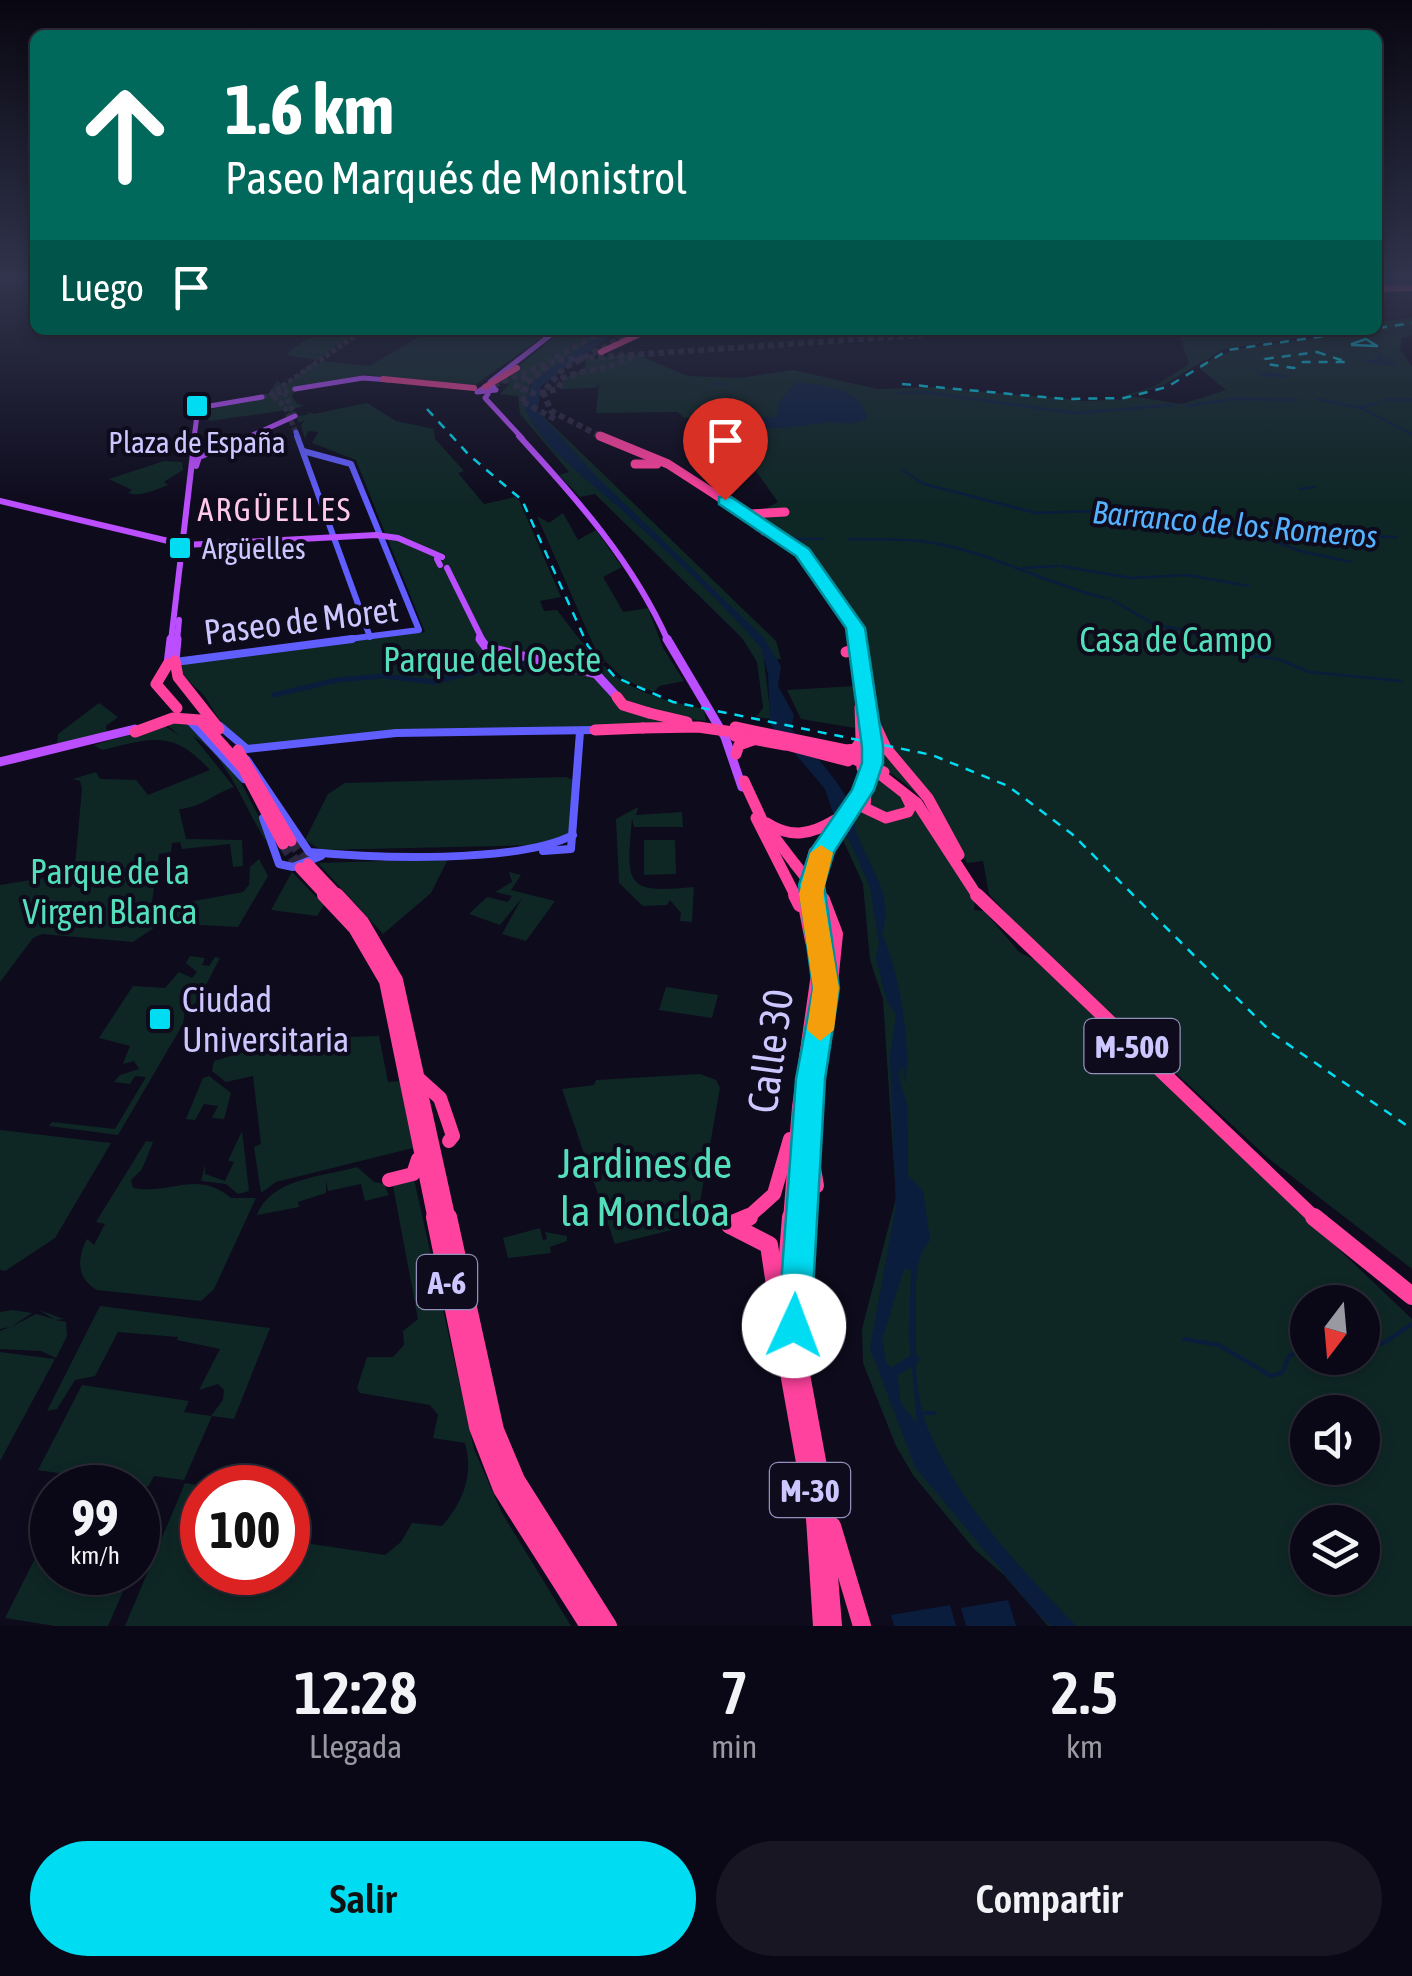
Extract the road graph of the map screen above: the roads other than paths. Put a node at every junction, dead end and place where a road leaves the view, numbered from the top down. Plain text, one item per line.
1 (527, 352) edge
2 (524, 354) joint
3 (517, 368) dead end
4 (386, 380) joint
5 (484, 388) junction
6 (294, 390) tunnel mouth
7 (262, 397) tunnel mouth
8 (295, 417) joint
9 (296, 432) tunnel mouth
10 (303, 451) junction
11 (313, 451) junction
12 (196, 461) junction
13 (725, 500) junction
14 (0, 502) edge
15 (382, 536) junction
16 (334, 538) junction
17 (185, 547) junction
18 (795, 551) junction
19 (441, 561) joint
20 (479, 636) junction
21 (370, 637) junction
22 (513, 650) junction
23 (174, 665) junction
24 (865, 680) junction
25 (616, 695) junction
26 (177, 708) dead end
27 (206, 708) junction
28 (713, 726) junction
29 (692, 727) junction
30 (207, 728) junction
31 (135, 731) junction
32 (581, 731) junction
33 (736, 734) junction
34 (771, 739) junction
35 (862, 740) junction
36 (805, 746) junction
37 (736, 754) junction
38 (242, 760) junction
39 (872, 763) junction
40 (5, 764) edge
41 (883, 775) junction
42 (744, 781) joint
43 (249, 783) junction
44 (853, 802) junction
45 (756, 813) junction
46 (835, 827) junction
47 (573, 835) junction
48 (529, 850) junction
49 (299, 856) junction
50 (968, 872) junction
51 (814, 947) junction
52 (824, 1006) junction
53 (417, 1076) junction
54 (443, 1105) junction
55 (799, 1107) junction
56 (413, 1110) junction
57 (806, 1126) junction
58 (428, 1129) junction
59 (446, 1137) dead end
60 (411, 1175) junction
61 (389, 1180) dead end
62 (817, 1186) dead end
63 (438, 1236) junction
64 (464, 1289) junction
65 (1409, 1291) edge
66 (476, 1316) dead end
67 (794, 1353) junction
68 (804, 1396) junction
69 (528, 1486) dead end
70 (822, 1488) junction
71 (544, 1526) junction
72 (586, 1626) edge
73 (608, 1626) edge
74 (822, 1626) edge
75 (833, 1626) edge
76 (862, 1626) edge

1 - 2 main road
2 - 5 main road
3 - 5 highway
4 - 5 highway
4 - 6 main road
5 - 28 main road
7 - 12 main road
8 - 11 main road
8 - 12 main road
9 - 10 main road
10 - 11 main road
10 - 16 main road
11 - 15 main road
12 - 17 main road
13 - 18 highway
13 - 18 highway, M-30
13 - 24 highway, M-30
14 - 17 main road
15 - 16 main road
15 - 19 main road
15 - 21 main road, Paseo de Moret
16 - 17 main road
16 - 21 main road
17 - 23 main road
18 - 35 highway, M-30
19 - 20 main road
20 - 22 main road
20 - 22 main road
21 - 23 main road, Paseo de Moret
22 - 25 main road
23 - 26 highway
23 - 27 highway
24 - 39 highway, Calle 30 / M-30
24 - 50 highway
25 - 28 main road
25 - 29 main road
25 - 33 highway, M-500, bridge
27 - 32 main road
27 - 38 highway
28 - 29 main road
28 - 33 main road
29 - 32 main road
29 - 32 main road
30 - 31 highway
30 - 38 highway
30 - 43 highway
31 - 38 highway
31 - 40 main road
31 - 40 main road
31 - 43 main road
32 - 33 highway, M-500, bridge
32 - 47 main road
33 - 34 highway, M-500
33 - 36 highway, M-500
33 - 37 main road
33 - 45 main road
34 - 36 highway, M-500
34 - 37 highway
35 - 36 highway
35 - 44 highway, Calle 30 / M-30
36 - 41 highway, M-500, bridge
37 - 42 main road
38 - 43 highway
38 - 49 highway, A-6
39 - 41 highway
39 - 44 highway, Calle 30 / M-30
41 - 50 highway, M-500
41 - 65 highway, M-500
42 - 45 highway
43 - 49 highway, A-6
44 - 46 highway, Calle 30 / M-30
45 - 46 highway
45 - 51 highway
45 - 52 highway, bridge
46 - 51 highway, Calle 30 / M-30
46 - 52 highway, Calle 30 / M-30
47 - 48 main road
47 - 48 main road
48 - 49 main road
49 - 53 highway, A-6
49 - 56 highway, A-6
50 - 65 highway, M-500
51 - 55 highway, Calle 30 / M-30
52 - 57 highway, Calle 30 / M-30
53 - 54 highway
53 - 58 highway, A-6
54 - 58 highway
54 - 59 highway
55 - 67 highway, Calle 30 / M-30
55 - 67 highway
56 - 60 highway
56 - 63 highway, A-6
57 - 62 highway
57 - 68 highway, Calle 30 / M-30
58 - 64 highway, A-6
60 - 61 highway
60 - 63 highway
63 - 72 highway, A-6
64 - 66 highway
64 - 71 highway, A-6
67 - 68 highway
67 - 74 highway, Calle 30 / M-30
68 - 70 highway, M-30
69 - 71 highway
70 - 75 highway, M-30
70 - 76 highway
71 - 73 highway, A-6

